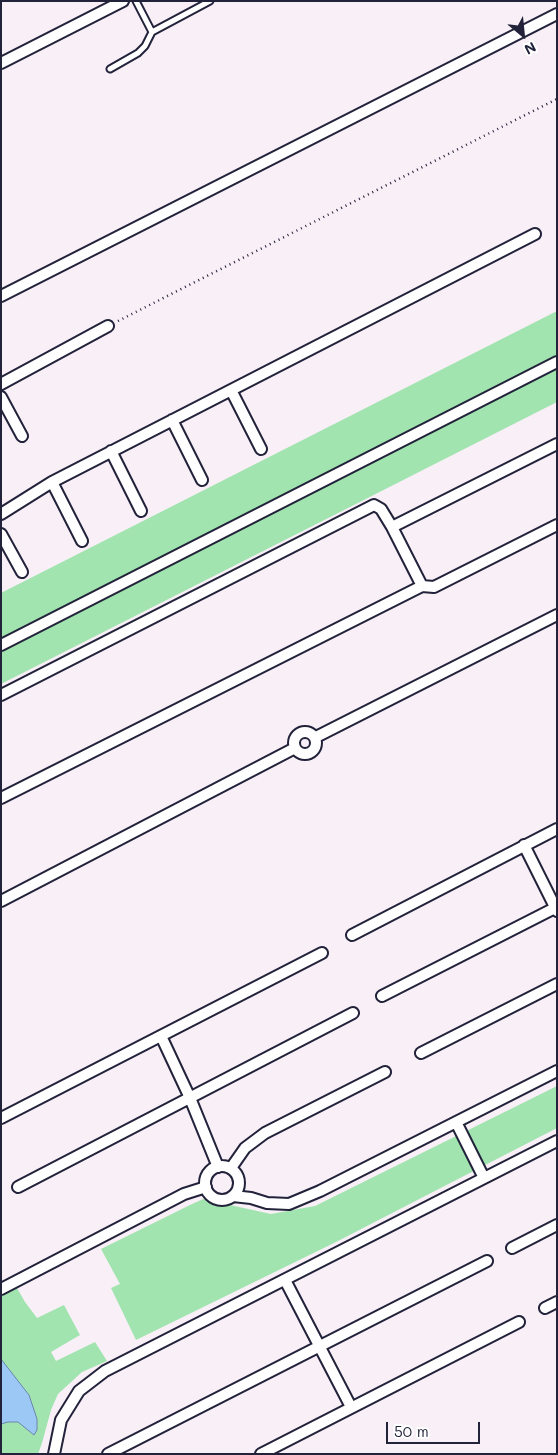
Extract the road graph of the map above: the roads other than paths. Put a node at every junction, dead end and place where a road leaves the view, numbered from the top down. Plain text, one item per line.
1 (122, 1) edge
2 (136, 1) edge
3 (210, 1) edge
4 (557, 14) edge
5 (152, 32) junction
6 (1, 63) edge
7 (110, 69) dead end
8 (534, 234) dead end
9 (1, 296) edge
10 (108, 326) road end
11 (557, 362) edge
12 (1, 384) edge
13 (231, 390) junction
14 (1, 397) edge
15 (172, 420) junction
16 (22, 436) dead end
17 (557, 444) edge
18 (261, 449) dead end
19 (111, 451) junction
20 (202, 480) dead end
21 (52, 482) junction
22 (141, 511) dead end
23 (1, 514) edge
24 (557, 525) edge
25 (392, 527) junction
26 (1, 534) edge
27 (82, 541) dead end
28 (22, 572) dead end
29 (422, 586) junction
30 (557, 615) edge
31 (1, 645) edge
32 (1, 695) edge
33 (316, 737) junction
34 (294, 748) junction
35 (1, 798) edge
36 (557, 829) edge
37 (524, 845) junction
38 (1, 901) edge
39 (556, 909) edge
40 (352, 935) dead end
41 (322, 954) dead end
42 (557, 984) edge
43 (382, 996) dead end
44 (354, 1013) dead end
45 (161, 1036) junction
46 (421, 1054) dead end
47 (557, 1071) edge
48 (385, 1072) dead end
49 (190, 1098) junction
50 (1, 1118) edge
51 (456, 1122) junction
52 (557, 1141) edge
53 (218, 1166) junction
54 (231, 1168) junction
55 (484, 1178) junction
56 (18, 1187) dead end
57 (206, 1187) junction
58 (233, 1196) junction
59 (557, 1225) edge
60 (512, 1248) dead end
61 (487, 1261) dead end
62 (285, 1280) junction
63 (1, 1289) edge
64 (557, 1302) edge
65 (545, 1308) dead end
66 (519, 1322) dead end
67 (319, 1346) junction
68 (351, 1407) junction
69 (54, 1454) edge
70 (108, 1454) edge
71 (261, 1454) edge

1 - 6 street
2 - 5 lane
3 - 5 lane
4 - 9 street
5 - 7 lane
8 - 13 street
10 - 12 street
11 - 31 street
13 - 15 street
13 - 18 street
14 - 16 street
15 - 19 street
15 - 20 street
17 - 25 street
19 - 21 street
19 - 22 street
21 - 23 street
21 - 27 street
24 - 29 street
25 - 29 street
25 - 32 street
26 - 28 street
29 - 35 street
30 - 33 street
33 - 34 street
33 - 34 street
34 - 38 street
36 - 37 street
37 - 39 street
37 - 40 street
39 - 43 street
41 - 45 street
42 - 46 street
44 - 49 street
45 - 49 street
45 - 50 street
47 - 51 street
48 - 54 street
49 - 53 street
49 - 56 street
51 - 55 street
51 - 58 street
52 - 55 street
53 - 54 street
53 - 57 street
54 - 58 street
55 - 62 street
57 - 58 street
57 - 63 street
59 - 60 street
61 - 67 street
62 - 67 street
62 - 69 street
64 - 65 street
66 - 68 street
67 - 68 street
67 - 70 street
68 - 71 street

